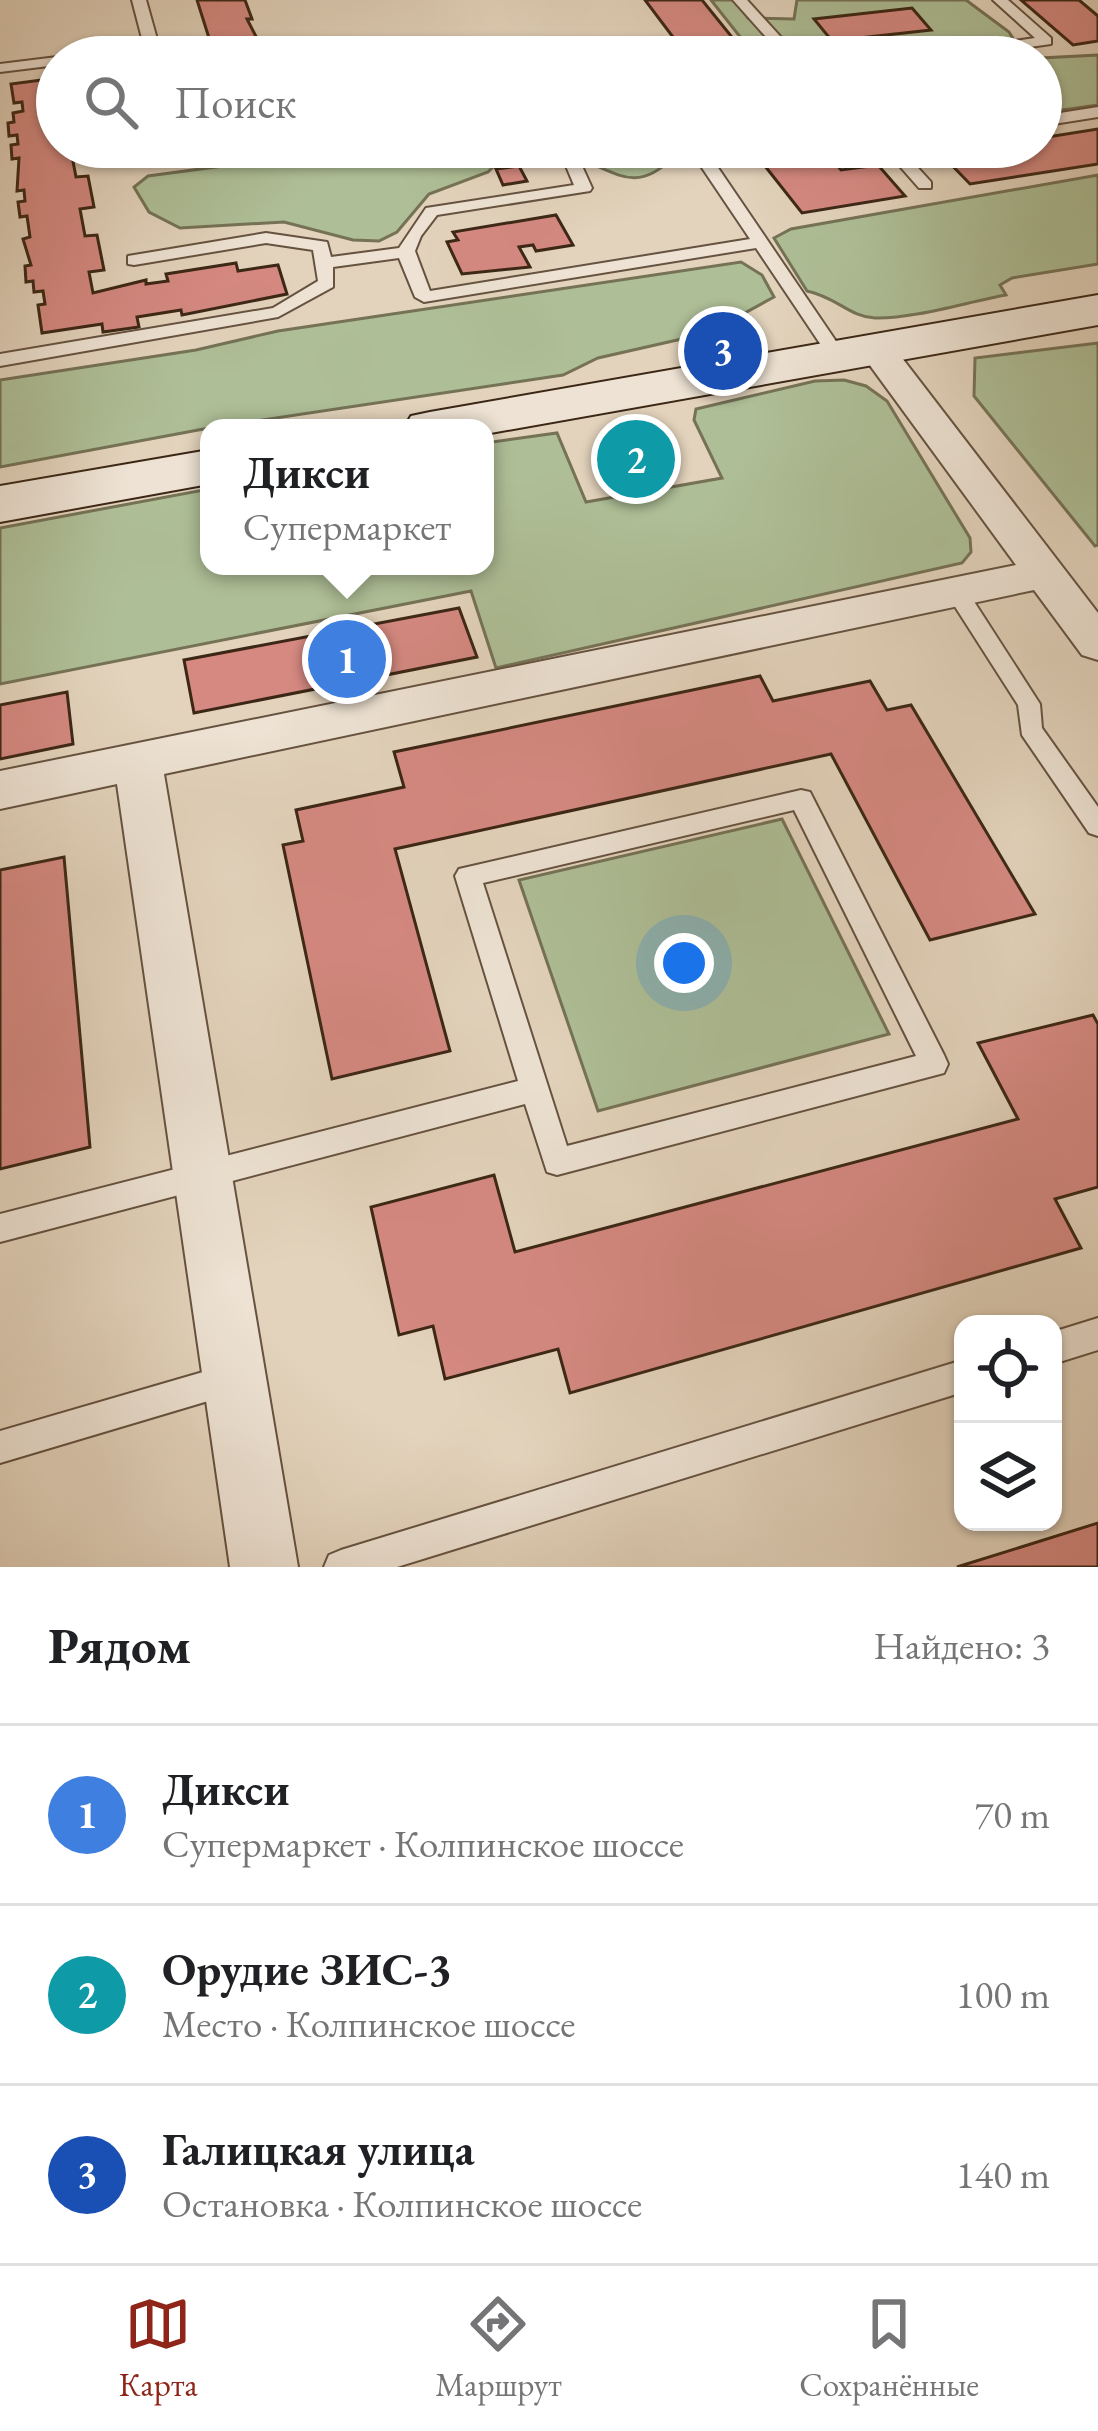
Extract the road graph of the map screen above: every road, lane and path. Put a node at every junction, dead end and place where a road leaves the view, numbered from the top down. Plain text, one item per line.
1 (140, 0) edge
2 (740, 0) edge
3 (1000, 0) edge
4 (150, 36) edge
5 (773, 36) edge
6 (1040, 36) edge
7 (36, 64) edge
8 (0, 68) edge
9 (1098, 112) edge
10 (1062, 118) edge
11 (575, 168) edge
12 (710, 168) edge
13 (910, 168) edge
14 (925, 185) dead end
15 (761, 242) junction
16 (405, 252) junction
17 (134, 260) dead end
18 (324, 262) junction
19 (1098, 310) edge
20 (856, 352) junction
21 (0, 360) edge
22 (480, 419) edge
23 (200, 469) edge
24 (0, 504) edge
25 (1045, 573) junction
26 (956, 591) junction
27 (1098, 644) edge
28 (139, 761) junction
29 (0, 790) edge
30 (1098, 826) edge
31 (535, 1089) junction
32 (203, 1175) junction
33 (0, 1228) edge
34 (1098, 1334) edge
35 (1062, 1345) edge
36 (235, 1379) junction
37 (954, 1379) edge
38 (0, 1447) edge
39 (264, 1567) edge
40 (341, 1567) edge

1 - 4 lane
2 - 5 lane
3 - 6 lane
7 - 8 lane
9 - 10 lane
11 - 16 lane
12 - 15 lane
13 - 14 lane
15 - 16 lane
15 - 20 lane
16 - 18 lane
17 - 18 lane
18 - 21 lane
19 - 20 main road
20 - 22 main road
20 - 25 street
23 - 24 main road
25 - 26 street
25 - 27 street
26 - 28 street
26 - 30 lane
28 - 29 street
28 - 32 street
31 - 31 lane
31 - 32 lane
32 - 33 lane
32 - 36 street
34 - 35 lane
36 - 38 lane
36 - 39 street
37 - 40 lane

